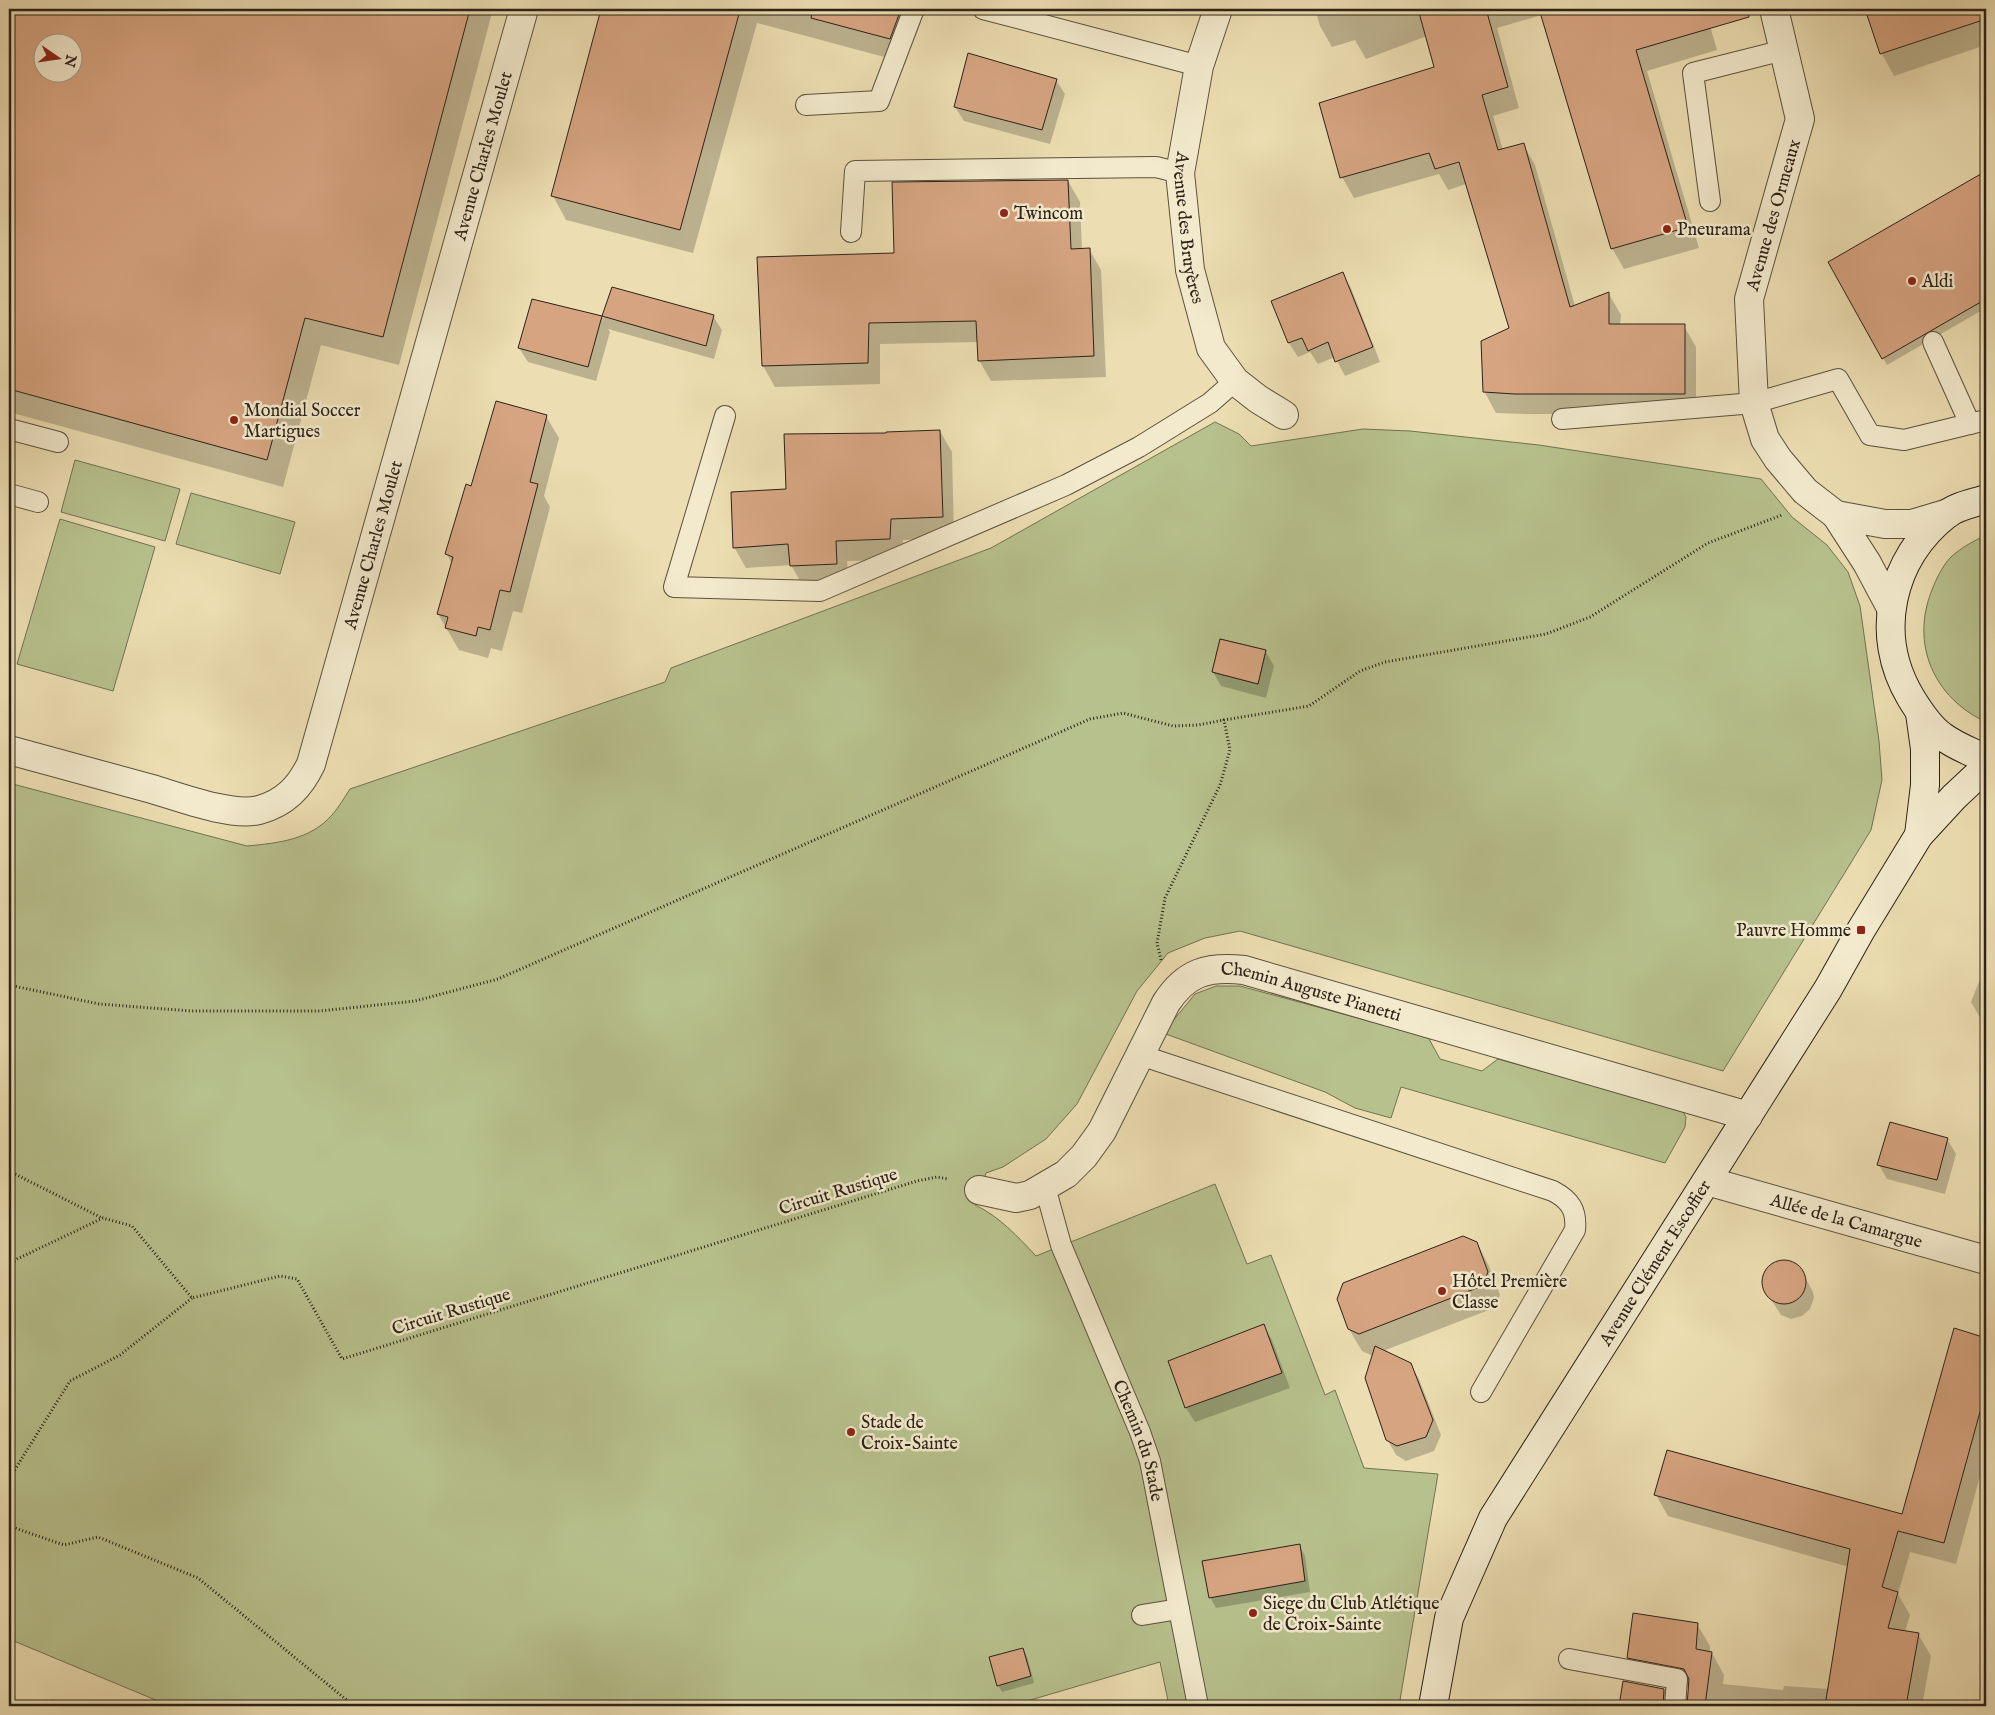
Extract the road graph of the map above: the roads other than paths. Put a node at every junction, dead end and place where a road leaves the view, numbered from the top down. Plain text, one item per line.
1 (524, 9) edge
2 (914, 9) edge
3 (983, 9) edge
4 (1218, 9) edge
5 (1774, 9) edge
6 (1784, 50) junction
7 (1199, 66) junction
8 (806, 105) dead end
9 (1180, 173) junction
10 (1710, 201) dead end
11 (851, 232) dead end
12 (1933, 342) dead end
13 (1235, 381) junction
14 (1754, 403) junction
15 (1284, 415) dead end
16 (725, 416) dead end
17 (1562, 419) dead end
18 (1978, 422) edge
19 (9, 429) edge
20 (58, 442) dead end
21 (9, 494) edge
22 (1986, 498) edge
23 (38, 502) dead end
24 (1949, 513) junction
25 (1836, 515) junction
26 (1891, 608) junction
27 (1920, 713) junction
28 (9, 750) edge
29 (1986, 759) edge
30 (1986, 767) edge
31 (1919, 835) junction
32 (1140, 1055) junction
33 (1748, 1116) junction
34 (1707, 1181) junction
35 (1045, 1187) junction
36 (979, 1190) road end
37 (1986, 1260) edge
38 (1481, 1392) dead end
39 (1180, 1609) junction
40 (1142, 1616) dead end
41 (1569, 1659) dead end
42 (1198, 1706) edge
43 (1433, 1706) edge
44 (1675, 1706) edge

1 - 28 street, Avenue Charles Moulet
2 - 8 lane
3 - 7 lane
4 - 7 street, Avenue des Bruyères
5 - 6 street, Avenue des Ormeaux
6 - 10 lane
6 - 14 street, Avenue des Ormeaux
7 - 9 street, Avenue des Bruyères
9 - 11 lane
9 - 13 street, Avenue des Bruyères
12 - 18 lane
13 - 15 street, Avenue des Bruyères
13 - 16 lane
14 - 17 lane
14 - 18 lane
14 - 25 street, Avenue des Ormeaux
19 - 20 lane
21 - 23 lane
22 - 24 street, Avenue des Ormeaux
24 - 25 street, Avenue des Ormeaux
24 - 26 street
25 - 26 street, Avenue des Ormeaux
26 - 27 street
27 - 29 street
27 - 31 street, Avenue Clément Escoffier
30 - 31 street, Avenue Clément Escoffier
31 - 33 street, Avenue Clément Escoffier
32 - 33 street, Chemin Auguste Pianetti
32 - 35 street, Chemin Auguste Pianetti
32 - 38 lane
33 - 34 street, Avenue Clément Escoffier
34 - 37 street, Allée de la Camargue
34 - 43 street, Avenue Clément Escoffier
35 - 36 street, Chemin Auguste Pianetti
35 - 39 lane, Chemin du Stade
39 - 40 lane
39 - 42 lane, Chemin du Stade
41 - 44 lane

